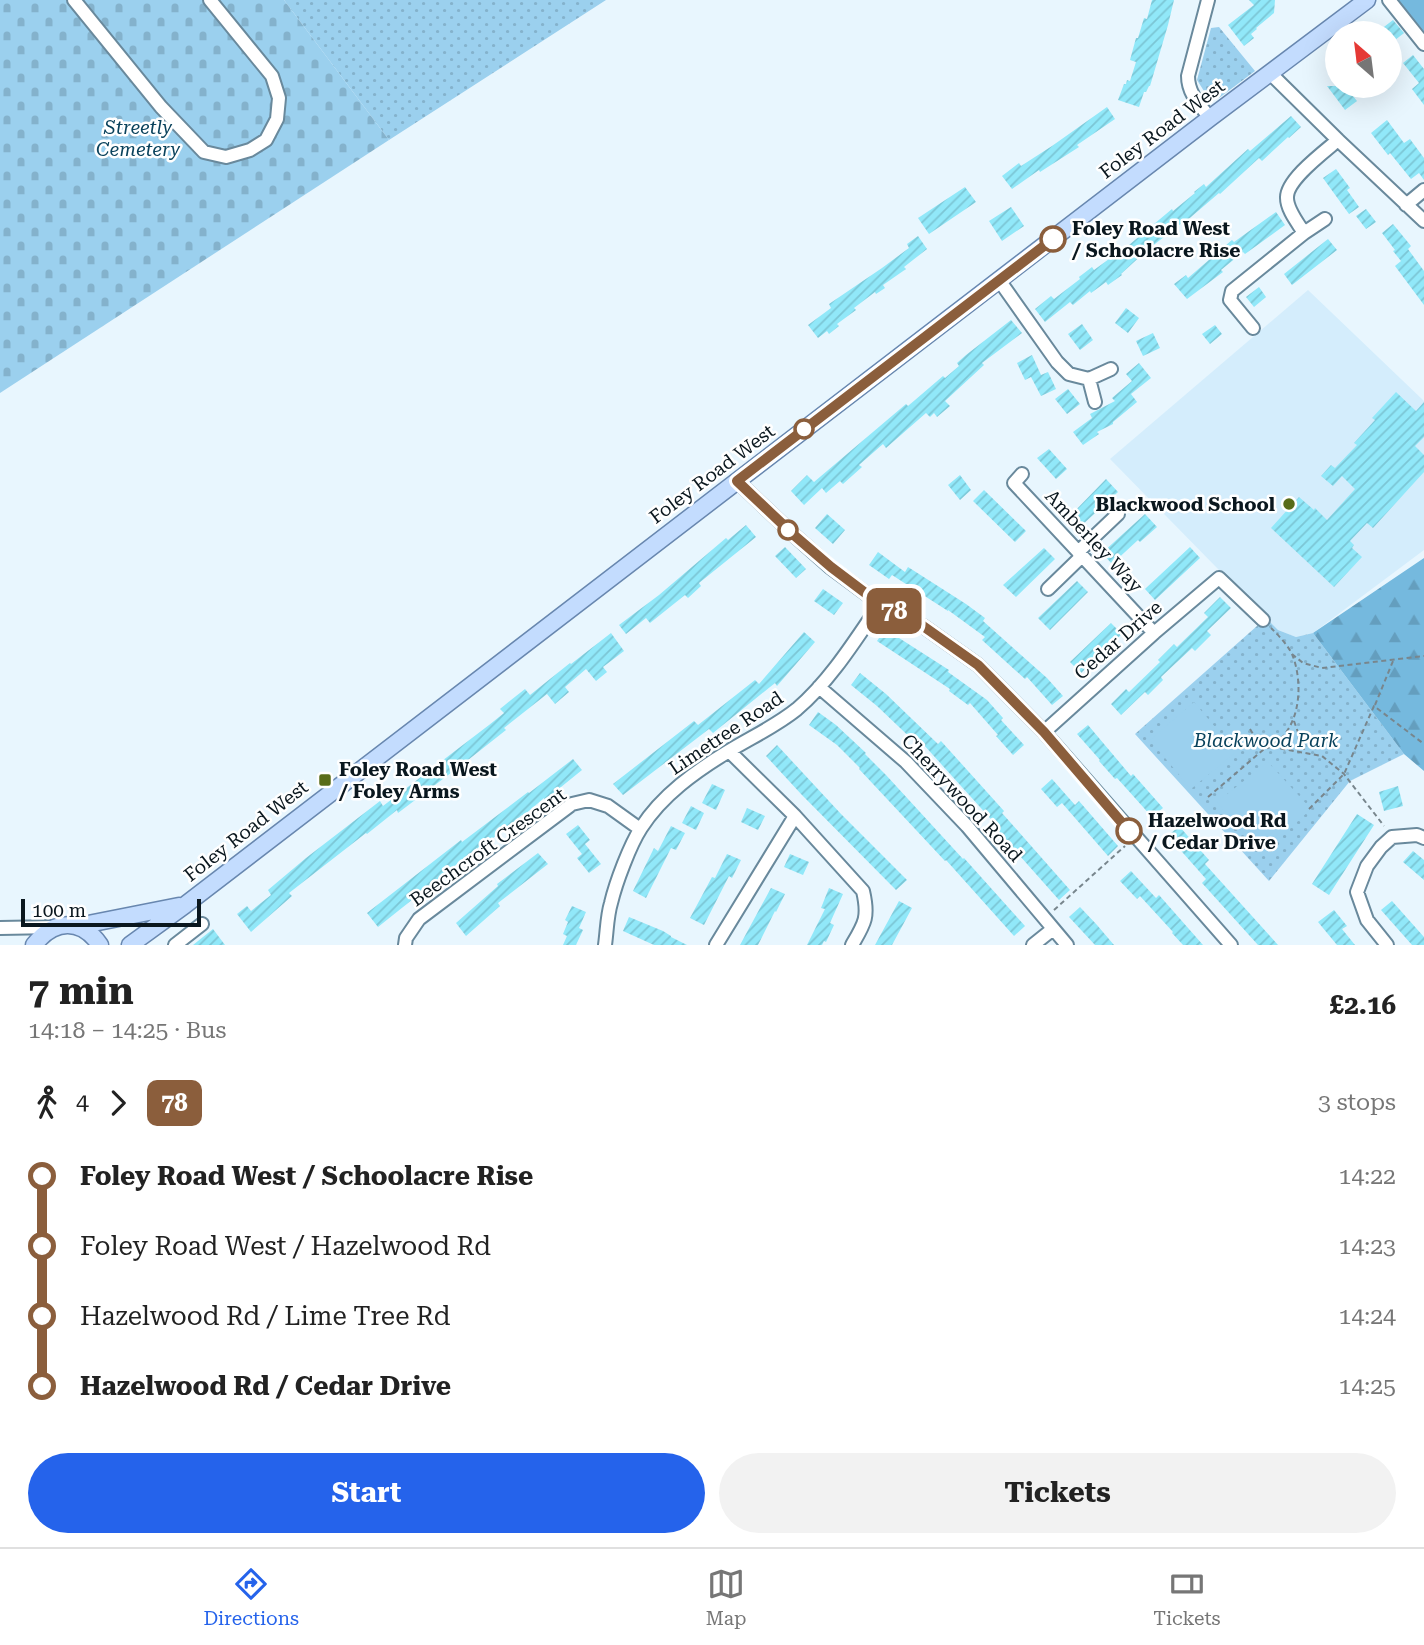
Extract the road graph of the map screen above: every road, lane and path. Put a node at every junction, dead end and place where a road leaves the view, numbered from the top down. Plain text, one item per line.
1 (74, 0) edge
2 (210, 0) edge
3 (1208, 0) edge
4 (1367, 0) edge
5 (1389, 0) edge
6 (1424, 44) edge
7 (1270, 73) junction
8 (1210, 118) junction
9 (1338, 140) junction
10 (1424, 190) edge
11 (1406, 205) junction
12 (1325, 219) dead end
13 (1424, 221) edge
14 (1304, 233) junction
15 (999, 280) junction
16 (1253, 328) dead end
17 (1111, 369) dead end
18 (1089, 379) junction
19 (1095, 402) dead end
20 (1023, 474) dead end
21 (737, 481) junction
22 (1118, 514) dead end
23 (1080, 554) junction
24 (1048, 589) dead end
25 (880, 604) junction
26 (1263, 620) joint
27 (1154, 634) junction
28 (1292, 654) junction
29 (1424, 656) edge
30 (1393, 660) junction
31 (819, 687) junction
32 (1374, 706) junction
33 (1293, 719) junction
34 (1251, 729) dead end
35 (1044, 732) junction
36 (1424, 744) edge
37 (1271, 747) junction
38 (1263, 750) junction
39 (729, 751) junction
40 (1306, 753) junction
41 (1345, 774) junction
42 (1208, 797) dead end
43 (1309, 809) dead end
44 (794, 816) junction
45 (640, 829) junction
46 (1135, 837) junction
47 (1392, 837) junction
48 (1424, 838) edge
49 (185, 905) junction
50 (1049, 923) junction
51 (202, 924) dead end
52 (78, 926) junction
53 (55, 927) junction
54 (0, 928) edge
55 (34, 945) edge
56 (100, 945) edge
57 (130, 945) edge
58 (175, 945) edge
59 (405, 945) edge
60 (605, 945) edge
61 (716, 945) edge
62 (852, 945) edge
63 (1033, 945) edge
64 (1067, 945) edge
65 (1231, 945) edge
66 (1387, 945) edge

1 - 2 street
3 - 8 street
4 - 7 main road, Foley Road West
5 - 6 street
7 - 8 main road, Foley Road West
7 - 9 street
8 - 15 main road, Foley Road West
9 - 11 street
9 - 14 street
10 - 11 street
11 - 13 street
12 - 14 street
14 - 16 street
15 - 18 street
15 - 21 main road, Foley Road West
17 - 18 street
18 - 19 street
20 - 23 street, Amberley Way
21 - 25 street
21 - 49 main road, Foley Road West
22 - 23 street
23 - 24 street
23 - 27 street, Amberley Way
25 - 31 street, Limetree Road
25 - 35 street
26 - 27 street, Cedar Drive
26 - 28 path
27 - 35 street, Cedar Drive
28 - 30 path
28 - 33 path
29 - 30 path
30 - 32 path
31 - 39 street, Limetree Road
31 - 50 street, Cherrywood Road
32 - 36 path
32 - 41 path
33 - 37 path
33 - 40 path
34 - 38 path
35 - 46 street
37 - 38 path
37 - 40 path
38 - 42 path
39 - 44 street
39 - 45 street, Limetree Road
40 - 41 path
41 - 43 path
41 - 47 path
44 - 61 street
44 - 62 street
45 - 59 street, Beechcroft Crescent
45 - 60 street, Limetree Road
46 - 50 path
46 - 65 street
47 - 48 street
47 - 66 street
49 - 52 main road, Foley Road West
49 - 57 main road, Foley Road West
50 - 63 street
50 - 64 street, Cherrywood Road
51 - 58 street
52 - 53 main road, Foley Road West
52 - 56 main road
53 - 54 street
53 - 55 main road

